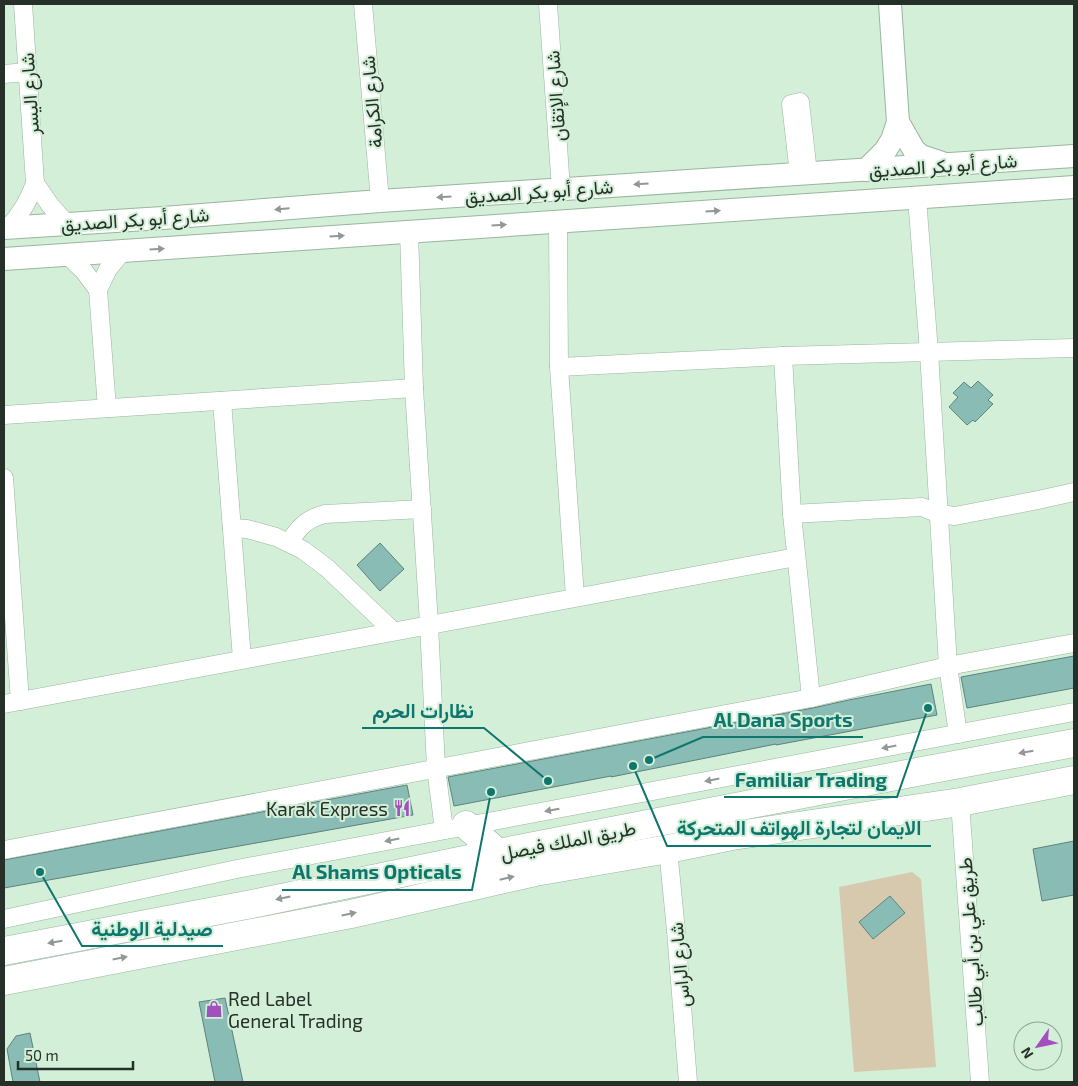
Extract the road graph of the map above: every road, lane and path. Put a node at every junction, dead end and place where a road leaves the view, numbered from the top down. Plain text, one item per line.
1 (23, 4) edge
2 (363, 4) edge
3 (548, 4) edge
4 (890, 4) edge
5 (27, 72) junction
6 (4, 74) edge
7 (898, 122) junction
8 (1074, 156) edge
9 (946, 165) junction
10 (866, 170) junction
11 (807, 173) junction
12 (1074, 179) edge
13 (36, 183) junction
14 (1074, 187) edge
15 (561, 189) junction
16 (1030, 190) junction
17 (916, 198) junction
18 (380, 201) junction
19 (680, 213) junction
20 (558, 221) junction
21 (67, 224) junction
22 (6, 228) edge
23 (409, 231) junction
24 (123, 251) junction
25 (67, 255) junction
26 (4, 259) edge
27 (98, 290) junction
28 (1074, 348) edge
29 (929, 352) junction
30 (783, 356) junction
31 (559, 367) junction
32 (414, 388) junction
33 (222, 401) junction
34 (107, 408) junction
35 (4, 415) edge
36 (4, 478) edge
37 (1074, 492) edge
38 (422, 509) junction
39 (792, 514) junction
40 (938, 514) junction
41 (232, 528) junction
42 (290, 542) junction
43 (796, 556) junction
44 (575, 597) junction
45 (429, 624) junction
46 (393, 631) junction
47 (1074, 643) edge
48 (242, 659) junction
49 (948, 666) junction
50 (810, 698) junction
51 (12, 703) edge
52 (1074, 712) edge
53 (958, 734) junction
54 (1074, 743) edge
55 (436, 768) junction
56 (922, 771) junction
57 (1074, 780) edge
58 (960, 802) junction
59 (455, 828) junction
60 (668, 849) junction
61 (4, 850) edge
62 (498, 853) junction
63 (4, 919) edge
64 (4, 951) edge
65 (4, 981) edge
66 (688, 1082) edge
67 (980, 1082) edge

1 - 5 street, شارع اليسر
2 - 18 street, شارع الكرامة
3 - 15 street, شارع الإتقان
4 - 7 street
5 - 6 street
5 - 13 street, شارع اليسر
7 - 9 street
7 - 10 street
8 - 9 street, شارع أبو بكر الصديق
9 - 10 street, شارع أبو بكر الصديق
10 - 11 street, شارع أبو بكر الصديق
11 -> 15 street, شارع أبو بكر الصديق
11 - 19 street
12 - 16 street
13 - 21 street, شارع اليسر
13 - 22 street, شارع اليسر
14 - 16 street, شارع أبو بكر الصديق
15 -> 18 street, شارع أبو بكر الصديق
16 - 17 street, شارع أبو بكر الصديق
19 -> 17 street, شارع أبو بكر الصديق
17 - 29 street
18 -> 21 street, شارع أبو بكر الصديق
19 - 20 street, شارع أبو بكر الصديق
23 -> 20 street, شارع أبو بكر الصديق
20 - 31 street
21 - 22 street, شارع أبو بكر الصديق
24 -> 23 street, شارع أبو بكر الصديق
23 - 32 street
24 - 25 street, شارع أبو بكر الصديق
24 - 27 street
25 - 26 street, شارع أبو بكر الصديق
25 - 27 street
27 - 34 street
28 - 29 street
29 - 30 street
29 - 40 street
30 - 31 street
30 - 39 street
31 - 44 street
32 - 33 street
32 - 38 street
33 - 34 street
33 - 41 street
34 - 35 street
36 - 51 street
37 - 40 street
38 - 42 street
38 - 45 street
39 - 40 street
39 - 43 street
40 - 49 street
41 - 42 street
41 - 48 street
42 - 46 street
43 - 44 street
43 - 50 street
44 - 45 street
45 - 46 street
45 - 55 street
46 - 48 street
47 - 49 street
48 - 51 street
49 - 50 street
49 - 53 street
50 - 55 street
52 - 53 street
53 -> 59 street
54 -> 56 main road, طريق الملك فيصل
55 - 59 street
55 - 61 street
56 - 60 main road
56 - 62 main road, طريق الملك فيصل
57 - 58 main road, طريق الملك فيصل
58 - 60 main road, طريق الملك فيصل
58 - 67 street, طريق علي بن أبي طالب
59 - 62 main road
59 -> 63 street
65 -> 60 main road, طريق الملك فيصل
60 - 66 street, شارع الراس
62 -> 64 main road, طريق الملك فيصل

